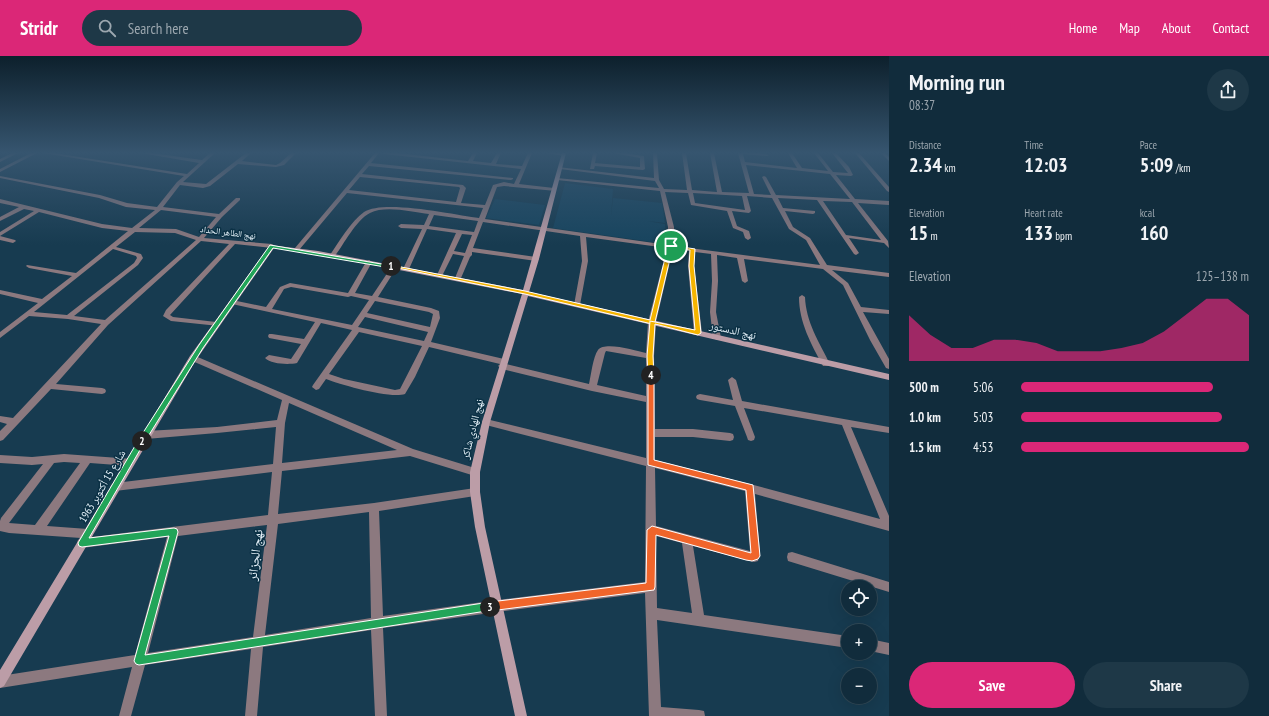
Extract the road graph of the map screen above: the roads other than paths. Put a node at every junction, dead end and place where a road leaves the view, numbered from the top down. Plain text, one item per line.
1 (34, 184) edge
2 (177, 184) edge
3 (188, 184) edge
4 (210, 184) edge
5 (351, 184) edge
6 (441, 184) edge
7 (498, 184) edge
8 (521, 184) edge
9 (556, 184) edge
10 (601, 184) edge
11 (659, 184) edge
12 (689, 184) edge
13 (718, 184) edge
14 (748, 184) edge
15 (767, 184) edge
16 (840, 184) edge
17 (624, 186) joint
18 (554, 190) junction
19 (662, 190) junction
20 (345, 191) junction
21 (690, 192) junction
22 (720, 193) junction
23 (744, 196) junction
24 (752, 196) junction
25 (774, 197) junction
26 (238, 199) dead end
27 (819, 199) junction
28 (0, 201) edge
29 (854, 201) junction
30 (458, 203) junction
31 (889, 203) edge
32 (22, 206) junction
33 (486, 207) junction
34 (160, 208) junction
35 (781, 209) junction
36 (39, 210) junction
37 (730, 210) junction
38 (813, 212) dead end
39 (432, 213) junction
40 (220, 216) junction
41 (0, 219) edge
42 (481, 220) junction
43 (401, 226) dead end
44 (426, 227) junction
45 (543, 228) junction
46 (133, 230) junction
47 (460, 232) junction
48 (0, 234) edge
49 (476, 234) junction
50 (583, 234) junction
51 (844, 236) junction
52 (0, 238) edge
53 (748, 238) dead end
54 (200, 239) junction
55 (13, 241) dead end
56 (887, 242) edge
57 (233, 243) junction
58 (272, 246) junction
59 (671, 246) junction
60 (111, 248) junction
61 (692, 249) junction
62 (297, 250) junction
63 (451, 252) junction
64 (470, 252) junction
65 (714, 253) junction
66 (856, 253) dead end
67 (333, 255) junction
68 (740, 256) junction
69 (536, 260) junction
70 (369, 262) junction
71 (29, 266) dead end
72 (394, 267) junction
73 (825, 267) junction
74 (406, 269) junction
75 (78, 275) junction
76 (440, 275) junction
77 (889, 275) edge
78 (458, 278) junction
79 (745, 281) dead end
80 (0, 292) edge
81 (525, 292) junction
82 (351, 294) junction
83 (802, 297) dead end
84 (373, 298) junction
85 (44, 302) junction
86 (232, 302) junction
87 (577, 305) junction
88 (859, 309) junction
89 (268, 310) junction
90 (29, 314) junction
91 (363, 314) junction
92 (888, 314) edge
93 (68, 317) junction
94 (319, 321) junction
95 (652, 322) junction
96 (106, 323) junction
97 (216, 324) junction
98 (0, 329) edge
99 (356, 329) junction
100 (8, 330) junction
101 (432, 330) junction
102 (698, 333) junction
103 (0, 336) edge
104 (272, 336) dead end
105 (717, 338) junction
106 (305, 342) junction
107 (427, 344) junction
108 (650, 356) junction
109 (193, 358) junction
110 (269, 358) dead end
111 (503, 364) junction
112 (826, 364) junction
113 (889, 366) edge
114 (325, 376) junction
115 (889, 377) edge
116 (732, 380) dead end
117 (49, 386) junction
118 (316, 387) dead end
119 (592, 388) junction
120 (102, 391) dead end
121 (700, 397) dead end
122 (286, 398) junction
123 (651, 400) junction
124 (740, 405) junction
125 (0, 419) edge
126 (14, 422) junction
127 (486, 422) junction
128 (845, 422) junction
129 (281, 423) junction
130 (889, 430) edge
131 (650, 433) junction
132 (146, 435) junction
133 (0, 437) edge
134 (751, 437) dead end
135 (730, 438) dead end
136 (411, 452) junction
137 (0, 459) edge
138 (52, 459) junction
139 (87, 460) junction
140 (130, 462) junction
141 (650, 462) junction
142 (277, 467) junction
143 (475, 472) junction
144 (115, 487) junction
145 (750, 488) junction
146 (475, 492) junction
147 (374, 507) junction
148 (273, 520) junction
149 (889, 526) edge
150 (38, 530) junction
151 (652, 530) junction
152 (174, 532) junction
153 (88, 534) junction
154 (686, 539) junction
155 (82, 543) junction
156 (792, 557) dead end
157 (651, 587) junction
158 (889, 587) edge
159 (497, 606) junction
160 (651, 613) junction
161 (700, 621) junction
162 (377, 623) junction
163 (841, 641) edge
164 (258, 642) junction
165 (877, 646) edge
166 (889, 648) edge
167 (139, 661) junction
168 (0, 682) edge
169 (655, 714) edge
170 (125, 716) edge
171 (251, 716) edge
172 (382, 716) edge
173 (522, 716) edge
174 (699, 716) edge

1 - 34 street
2 - 34 street
3 - 4 street
5 - 20 street
6 - 30 street
7 - 33 street
8 - 18 street
9 - 18 street, نهج الهادي شاكر
10 - 17 street
11 - 19 street
12 - 21 street
13 - 22 street
14 - 24 street
15 - 25 street
16 - 29 street
17 - 19 street
18 - 45 street, نهج الهادي شاكر
19 - 21 street
19 - 59 street
20 - 30 street
20 - 62 street
21 - 22 street
21 - 37 street
22 - 23 street
23 - 24 street
23 - 37 street
24 - 25 street
25 - 27 street
25 - 35 street
26 - 40 street
27 - 29 street
27 - 51 street
28 - 32 street, نهج الطاهر الحداد
29 - 31 street
29 - 56 street
30 - 33 street
32 - 36 street, نهج الطاهر الحداد
32 - 41 street
33 - 42 street
34 - 40 street
34 - 46 street
35 - 38 street
35 - 73 street
36 - 46 street, نهج الطاهر الحداد
36 - 48 street
37 - 53 street
39 - 42 street
39 - 44 street
39 - 67 street
40 - 54 street
42 - 45 street
42 - 49 street
43 - 44 street
44 - 47 street
44 - 74 street
45 - 50 street
45 - 69 street, نهج الهادي شاكر
46 - 54 street, نهج الطاهر الحداد
46 - 60 street
47 - 49 street
47 - 63 street
49 - 64 street
50 - 59 street
50 - 87 street
51 - 56 street
51 - 66 street
52 - 55 street
54 - 57 street, نهج الطاهر الحداد
54 - 96 street
57 - 58 street, نهج الطاهر الحداد
57 - 97 street
58 - 62 street, نهج الطاهر الحداد
58 - 86 street, شارع 15 أكتوبر 1963
59 - 61 street
59 - 95 street
60 - 75 street
60 - 93 street
61 - 65 street
61 - 102 street
62 - 67 street, نهج الطاهر الحداد
63 - 64 street
63 - 76 street
64 - 69 street
64 - 78 street
65 - 68 street
65 - 105 street
67 - 70 street, نهج الطاهر الحداد
68 - 73 street
68 - 79 street
69 - 81 street, نهج الهادي شاكر
70 - 72 street, نهج الطاهر الحداد
70 - 82 street
71 - 75 street
72 - 74 street, نهج الطاهر الحداد
72 - 84 street
73 - 77 street
73 - 88 street
74 - 76 street, نهج الطاهر الحداد
75 - 85 street
76 - 78 street, نهج الطاهر الحداد
78 - 81 street, نهج الطاهر الحداد
80 - 85 street
81 - 87 street, نهج الدستور
81 - 111 street, نهج الهادي شاكر
82 - 84 street
82 - 89 street
83 - 112 street
84 - 91 street
84 - 101 street
85 - 90 street
86 - 89 street
86 - 97 street, شارع 15 أكتوبر 1963
87 - 95 street, نهج الدستور
88 - 92 street
88 - 113 street
89 - 94 street
90 - 93 street
90 - 100 street
91 - 99 street
91 - 101 street
93 - 96 street
94 - 99 street
94 - 106 street
95 - 102 street, نهج الدستور
95 - 108 street
96 - 117 street
97 - 109 street, شارع 15 أكتوبر 1963
98 - 100 street
99 - 107 street
99 - 114 street
100 - 103 street
101 - 107 street
102 - 105 street, نهج الدستور
104 - 106 street
105 - 112 street, نهج الدستور
106 - 110 street
107 - 111 street
107 - 114 street
108 - 119 street
108 - 123 street
109 - 122 street
109 - 132 street, شارع 15 أكتوبر 1963
111 - 119 street
111 - 127 street, نهج الهادي شاكر
112 - 115 street, نهج الدستور
114 - 118 street
116 - 124 street
117 - 120 street
117 - 126 street
119 - 123 street
121 - 124 street
122 - 129 street, نهج الجزائر
122 - 136 street
123 - 131 street
124 - 128 street
124 - 134 street
125 - 126 street
126 - 133 street
127 - 141 street
127 - 143 street, نهج الهادي شاكر
128 - 130 street
128 - 149 street
129 - 132 street
129 - 142 street, نهج الجزائر
131 - 135 street
131 - 141 street
132 - 140 street, شارع 15 أكتوبر 1963
136 - 142 street
136 - 143 street
137 - 138 street
138 - 139 street
138 - 150 street
139 - 140 street
139 - 150 street
140 - 144 street, شارع 15 أكتوبر 1963
141 - 145 street
141 - 151 street
142 - 144 street
142 - 148 street, نهج الجزائر
143 - 146 street, نهج الهادي شاكر
144 - 153 street, شارع 15 أكتوبر 1963
145 - 149 street
145 - 154 street
146 - 147 street
146 - 159 street, نهج الهادي شاكر
147 - 148 street
147 - 162 street
148 - 152 street
148 - 164 street, نهج الجزائر
150 - 153 street
151 - 154 street
151 - 157 street
152 - 155 street
152 - 167 street
153 - 155 street, شارع 15 أكتوبر 1963
154 - 161 street
155 - 168 street, شارع 15 أكتوبر 1963
156 - 158 street
157 - 159 street
157 - 160 street
159 - 162 street
159 - 173 street, نهج الهادي شاكر
160 - 161 street
160 - 169 street
161 - 163 street
162 - 164 street
162 - 172 street
164 - 167 street
164 - 171 street, نهج الجزائر
165 - 166 street
167 - 168 street
167 - 170 street
169 - 174 street

